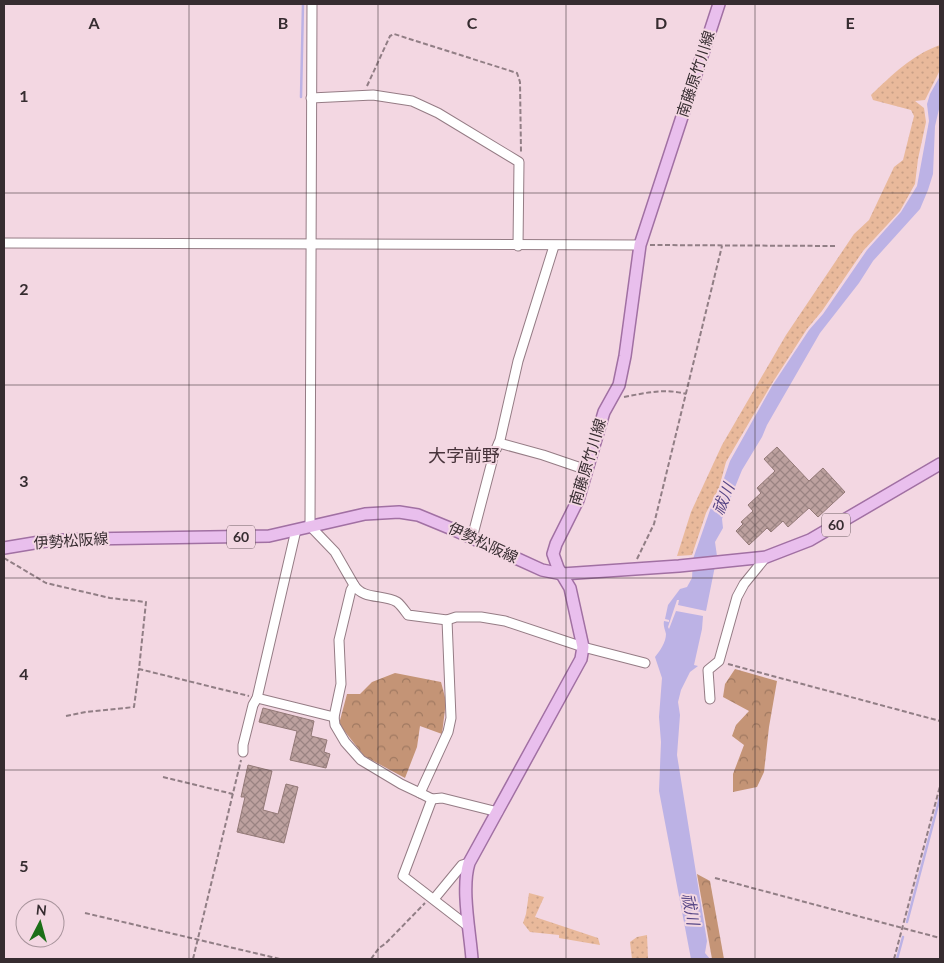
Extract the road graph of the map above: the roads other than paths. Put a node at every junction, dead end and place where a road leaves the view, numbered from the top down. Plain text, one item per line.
1 (312, 4) edge
2 (718, 4) edge
3 (311, 98) junction
4 (4, 244) edge
5 (311, 245) junction
6 (640, 245) junction
7 (518, 246) junction
8 (554, 246) junction
9 (499, 443) junction
10 (940, 464) edge
11 (587, 470) junction
12 (310, 526) junction
13 (296, 530) junction
14 (472, 538) junction
15 (4, 548) edge
16 (766, 556) junction
17 (562, 574) junction
18 (354, 585) junction
19 (447, 620) junction
20 (583, 647) junction
21 (645, 663) dead end
22 (257, 698) junction
23 (710, 699) dead end
24 (334, 717) junction
25 (243, 752) road end
26 (420, 793) junction
27 (432, 799) junction
28 (498, 812) junction
29 (469, 863) junction
30 (434, 899) junction
31 (469, 927) junction
32 (472, 959) edge

1 - 3 street
2 - 6 main road, 南藤原竹川線
3 - 5 street
3 - 7 street
4 - 5 street
5 - 7 street
5 - 12 street
6 - 8 street
6 - 11 main road, 南藤原竹川線
7 - 8 street
8 - 9 street
9 - 11 street
9 - 14 street
10 - 16 main road, 伊勢松阪線 / 60
11 - 17 main road, 南藤原竹川線
12 - 13 main road, 伊勢松阪線 / 60
12 - 14 main road, 伊勢松阪線 / 60
12 - 18 street
13 - 15 main road, 伊勢松阪線 / 60
13 - 22 street
14 - 17 main road, 伊勢松阪線 / 60
16 - 17 main road, 伊勢松阪線 / 60
16 - 23 street
17 - 20 main road, 南藤原竹川線
18 - 19 street
18 - 24 street
19 - 20 street
19 - 26 street
20 - 21 street
20 - 28 main road, 南藤原竹川線
22 - 24 street
22 - 25 street
24 - 26 street
26 - 27 street
27 - 28 street
27 - 30 street
28 - 29 main road, 南藤原竹川線
29 - 30 street
29 - 31 main road, 南藤原竹川線
30 - 31 street
31 - 32 main road, 南藤原竹川線

